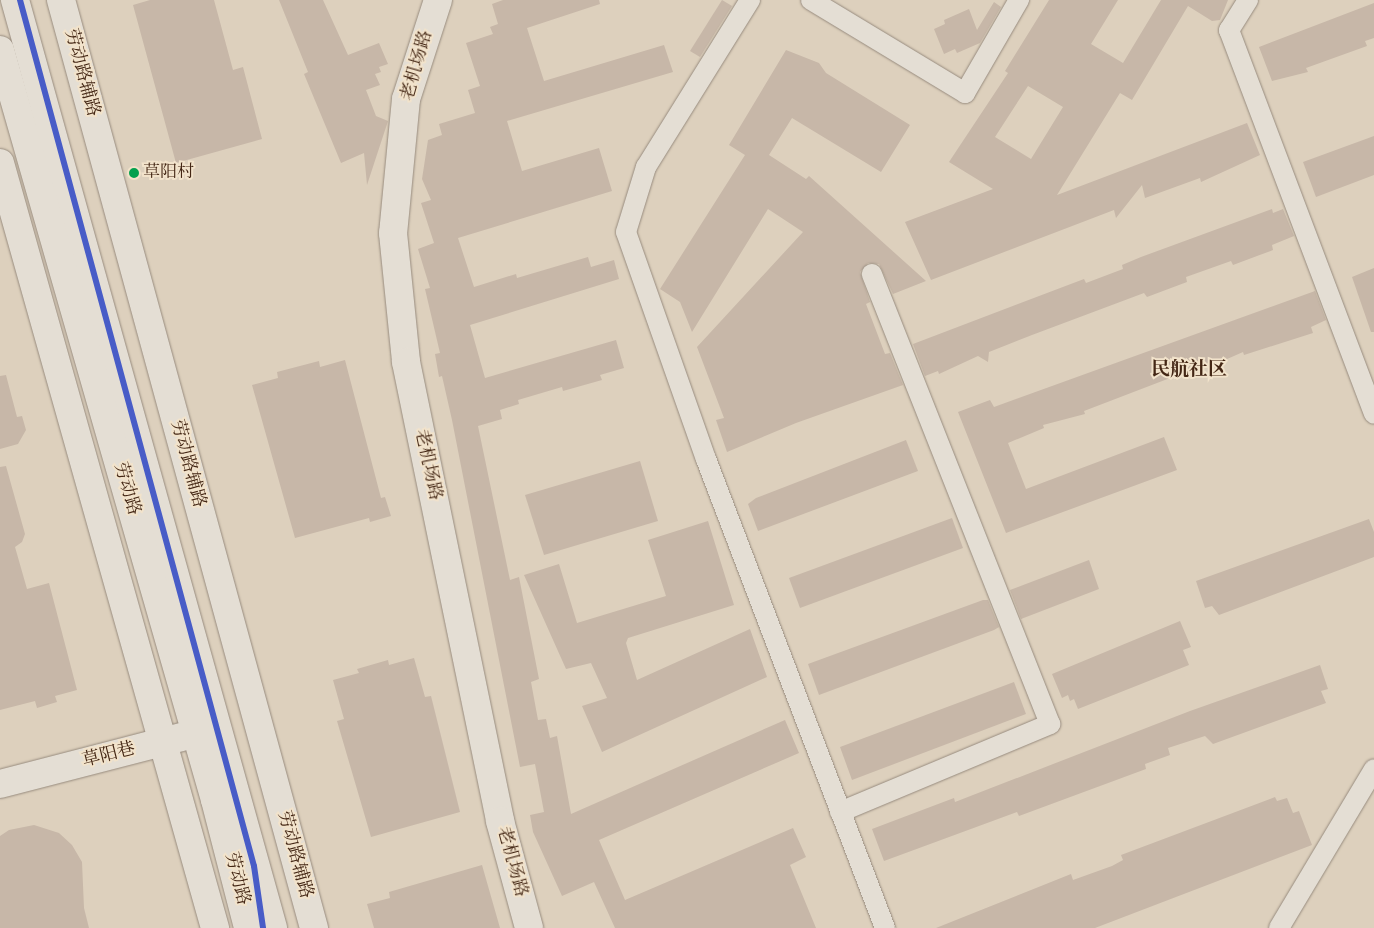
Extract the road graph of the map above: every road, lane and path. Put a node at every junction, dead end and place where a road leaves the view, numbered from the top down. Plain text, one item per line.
1 (14, 0) edge
2 (61, 0) edge
3 (438, 0) edge
4 (750, 0) edge
5 (811, 0) edge
6 (1019, 0) edge
7 (1248, 0) edge
8 (0, 50) edge
9 (0, 163) edge
10 (872, 274) dead end
11 (1374, 413) edge
12 (207, 730) junction
13 (165, 742) junction
14 (1374, 769) edge
15 (0, 784) edge
16 (840, 812) junction
17 (215, 928) edge
18 (248, 928) edge
19 (273, 928) edge
20 (314, 928) edge
21 (529, 928) edge
22 (885, 928) edge
23 (1279, 928) edge

1 - 12 street, 劳动路
2 - 20 street, 劳动路辅路
3 - 21 street, 老机场路
4 - 16 street
5 - 6 street
7 - 11 street
8 - 12 street, 劳动路
9 - 13 street
10 - 16 street
12 - 13 street, 草阳巷
12 - 18 street, 劳动路
12 - 19 street, 劳动路
13 - 15 street, 草阳巷
13 - 17 street
14 - 23 street
16 - 22 street

